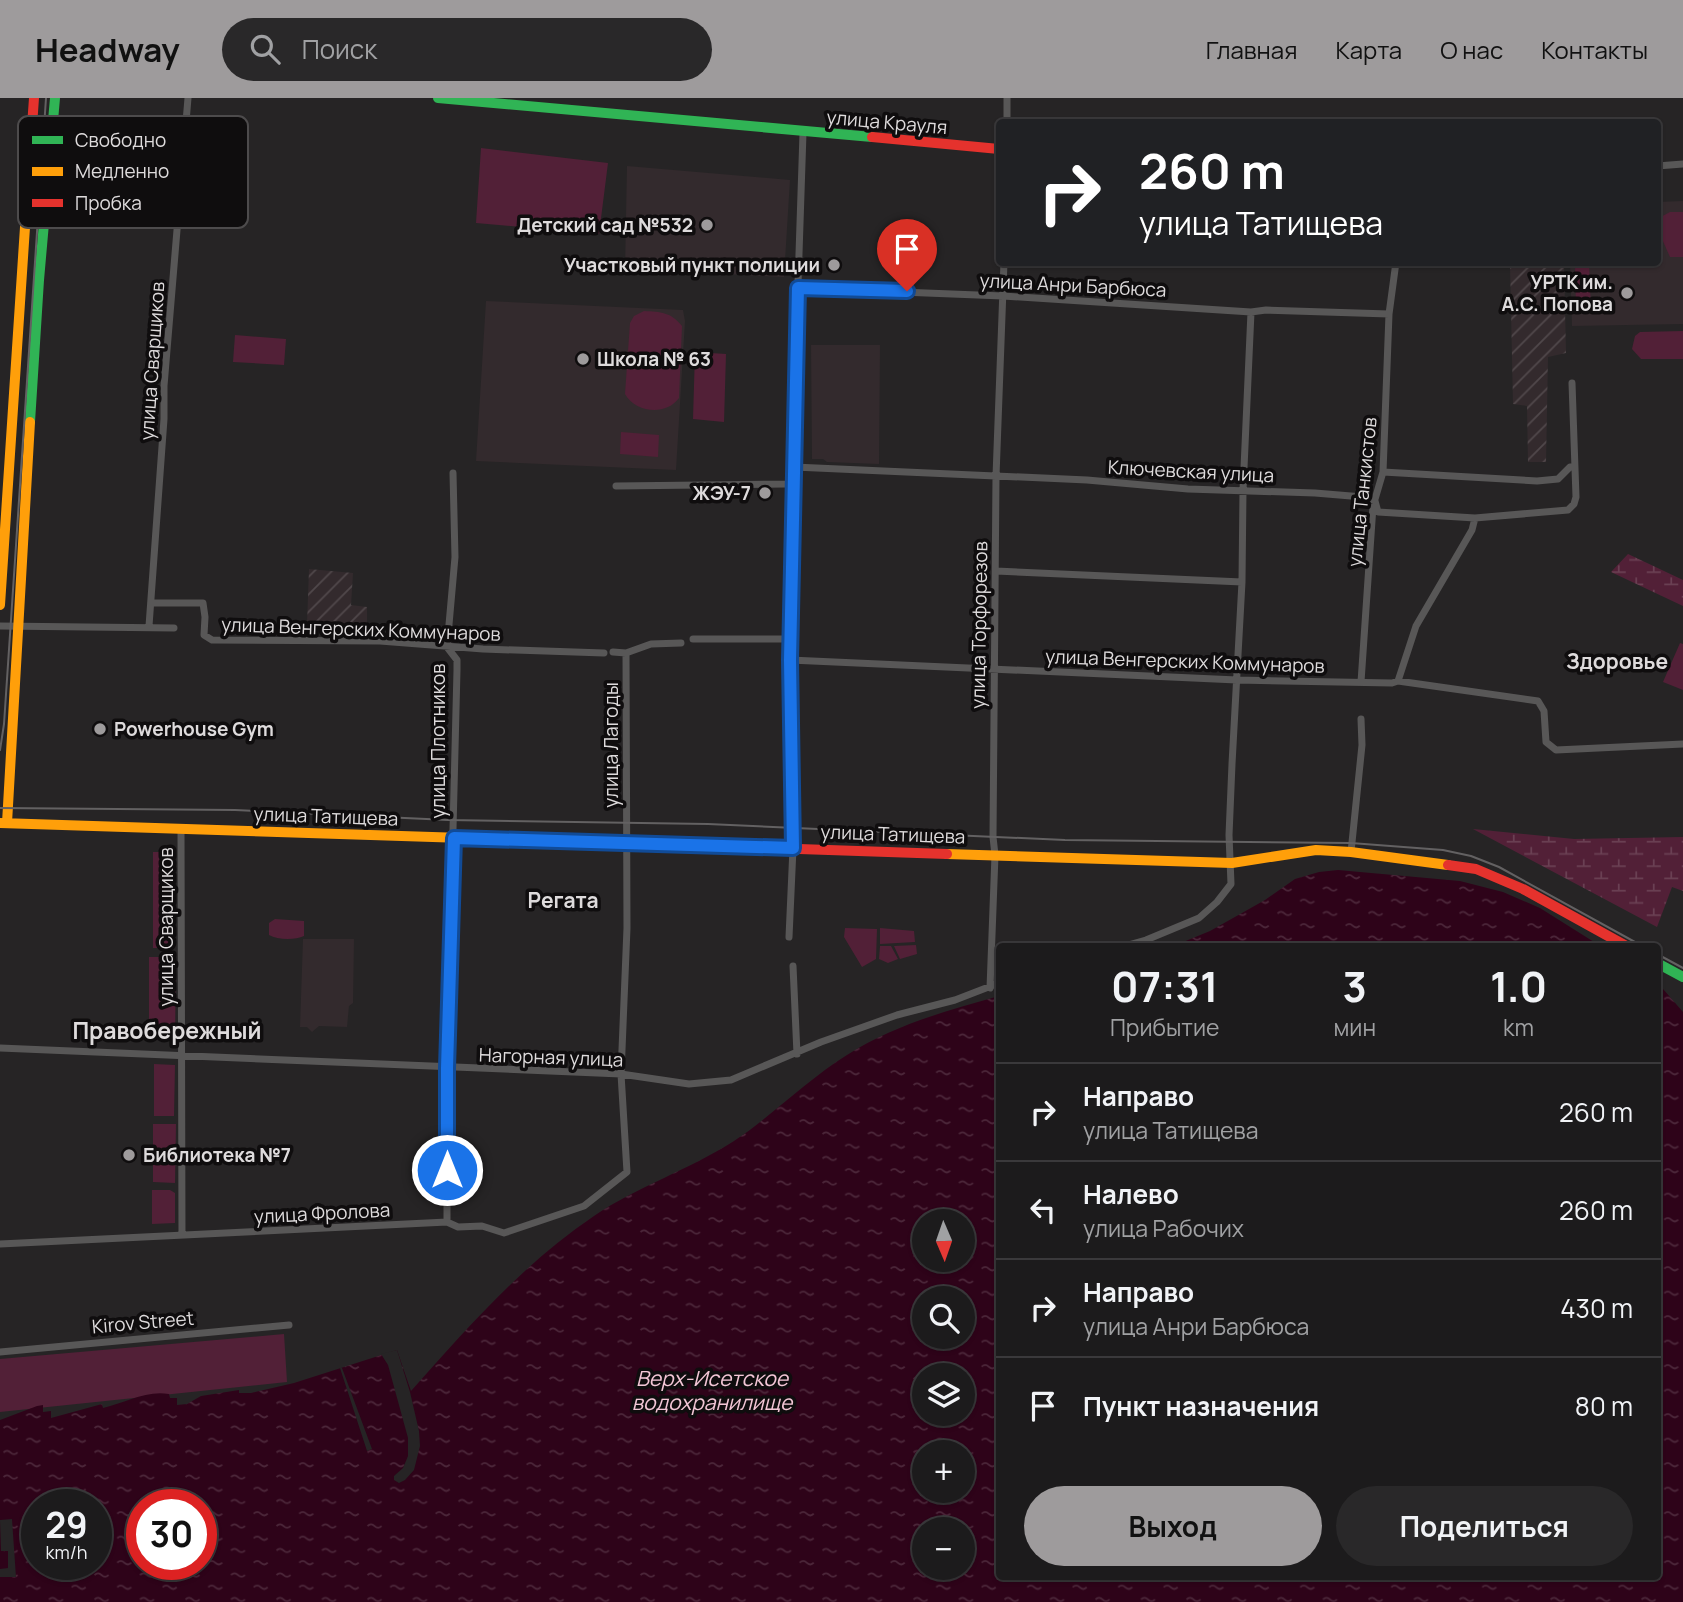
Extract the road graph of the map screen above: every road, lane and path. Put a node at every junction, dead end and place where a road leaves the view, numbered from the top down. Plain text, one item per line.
1 (34, 98) edge
2 (55, 98) edge
3 (188, 98) edge
4 (438, 98) edge
5 (1007, 98) edge
6 (33, 116) edge
7 (53, 116) edge
8 (186, 116) edge
9 (1007, 119) edge
10 (803, 133) junction
11 (996, 149) edge
12 (1683, 164) edge
13 (1661, 166) edge
14 (25, 228) edge
15 (44, 228) edge
16 (177, 228) edge
17 (1004, 266) edge
18 (1395, 266) edge
19 (798, 288) junction
20 (1003, 296) junction
21 (1251, 312) junction
22 (1389, 314) junction
23 (1572, 383) dead end
24 (794, 467) junction
25 (1575, 467) junction
26 (1383, 472) junction
27 (453, 473) dead end
28 (996, 476) junction
29 (794, 482) junction
30 (616, 486) dead end
31 (1243, 490) junction
32 (1375, 501) junction
33 (1475, 518) junction
34 (996, 571) junction
35 (1242, 582) junction
36 (150, 603) junction
37 (0, 606) edge
38 (0, 626) edge
39 (149, 626) junction
40 (17, 627) junction
41 (174, 628) dead end
42 (693, 639) dead end
43 (790, 639) junction
44 (681, 643) dead end
45 (447, 647) junction
46 (613, 652) dead end
47 (604, 653) dead end
48 (626, 653) junction
49 (790, 660) junction
50 (994, 669) junction
51 (1237, 680) junction
52 (1398, 681) junction
53 (1362, 682) junction
54 (1361, 719) dead end
55 (1683, 744) edge
56 (4, 823) edge
57 (181, 829) junction
58 (454, 838) junction
59 (628, 843) junction
60 (793, 848) junction
61 (1351, 852) junction
62 (995, 855) junction
63 (1232, 863) junction
64 (789, 937) dead end
65 (1135, 943) edge
66 (1621, 943) edge
67 (1661, 965) edge
68 (793, 966) dead end
69 (1683, 977) edge
70 (996, 985) edge
71 (990, 988) junction
72 (0, 1048) edge
73 (797, 1054) junction
74 (182, 1056) junction
75 (447, 1068) junction
76 (621, 1074) junction
77 (627, 1172) joint
78 (447, 1222) junction
79 (182, 1235) junction
80 (0, 1244) edge
81 (289, 1325) dead end
82 (0, 1352) edge

1 - 6 street
2 - 7 street
3 - 8 street, улица Сварщиков
4 - 10 street, улица Крауля
5 - 9 street
10 - 11 street, улица Крауля
10 - 19 street
12 - 13 street
14 - 37 street
15 - 40 street
16 - 36 street, улица Сварщиков
17 - 20 street, улица Торфорезов
18 - 22 street, улица Танкистов
19 - 20 street, улица Анри Барбюса
19 - 24 street
20 - 21 street, улица Анри Барбюса
20 - 28 street, улица Торфорезов
21 - 22 street, улица Анри Барбюса
21 - 31 street
22 - 26 street, улица Танкистов
23 - 25 street
24 - 28 street, Ключевская улица
24 - 29 street
25 - 26 street
25 - 33 street, Ключевская улица
26 - 32 street, улица Танкистов
27 - 45 street, улица Плотников
28 - 31 street, Ключевская улица
28 - 34 street, улица Торфорезов
29 - 30 street
29 - 43 street
31 - 32 street, Ключевская улица
31 - 35 street
32 - 33 street, Ключевская улица
32 - 53 street, улица Танкистов
33 - 52 street
34 - 35 street
34 - 50 street, улица Торфорезов
35 - 51 street
36 - 39 street, улица Сварщиков
36 - 45 street, улица Венгерских Коммунаров
38 - 40 street
39 - 40 street
39 - 41 street
40 - 56 street
42 - 43 street
43 - 49 street
44 - 48 street
45 - 47 street, улица Венгерских Коммунаров
45 - 58 street, улица Плотников
46 - 48 street
48 - 59 street, улица Лагоды
49 - 50 street, улица Венгерских Коммунаров
49 - 60 street
50 - 51 street, улица Венгерских Коммунаров
50 - 62 street, улица Торфорезов
51 - 53 street, улица Венгерских Коммунаров
51 - 63 street
52 - 53 street, улица Венгерских Коммунаров
52 - 55 street
54 - 61 street
56 - 57 street, улица Татищева
57 - 58 street, улица Татищева
57 - 74 street, улица Сварщиков
58 - 59 street, улица Татищева
58 - 75 street, улица Плотников
59 - 60 street, улица Татищева
59 - 76 street, улица Лагоды
60 - 62 street, улица Татищева
60 - 64 street
61 - 63 street, улица Татищева
61 - 66 street, улица Татищева
62 - 63 street, улица Татищева
62 - 71 street, улица Торфорезов
63 - 65 street
67 - 69 street
68 - 73 street
70 - 71 street, Нагорная улица
71 - 73 street, Нагорная улица
72 - 74 street, Нагорная улица
73 - 76 street, Нагорная улица
74 - 75 street, Нагорная улица
74 - 79 street, улица Сварщиков
75 - 76 street, Нагорная улица
75 - 78 street, улица Плотников
76 - 77 street, улица Лагоды
77 - 78 street, улица Фролова
78 - 79 street, улица Фролова
79 - 80 street, улица Фролова
81 - 82 street, Kirov Street

